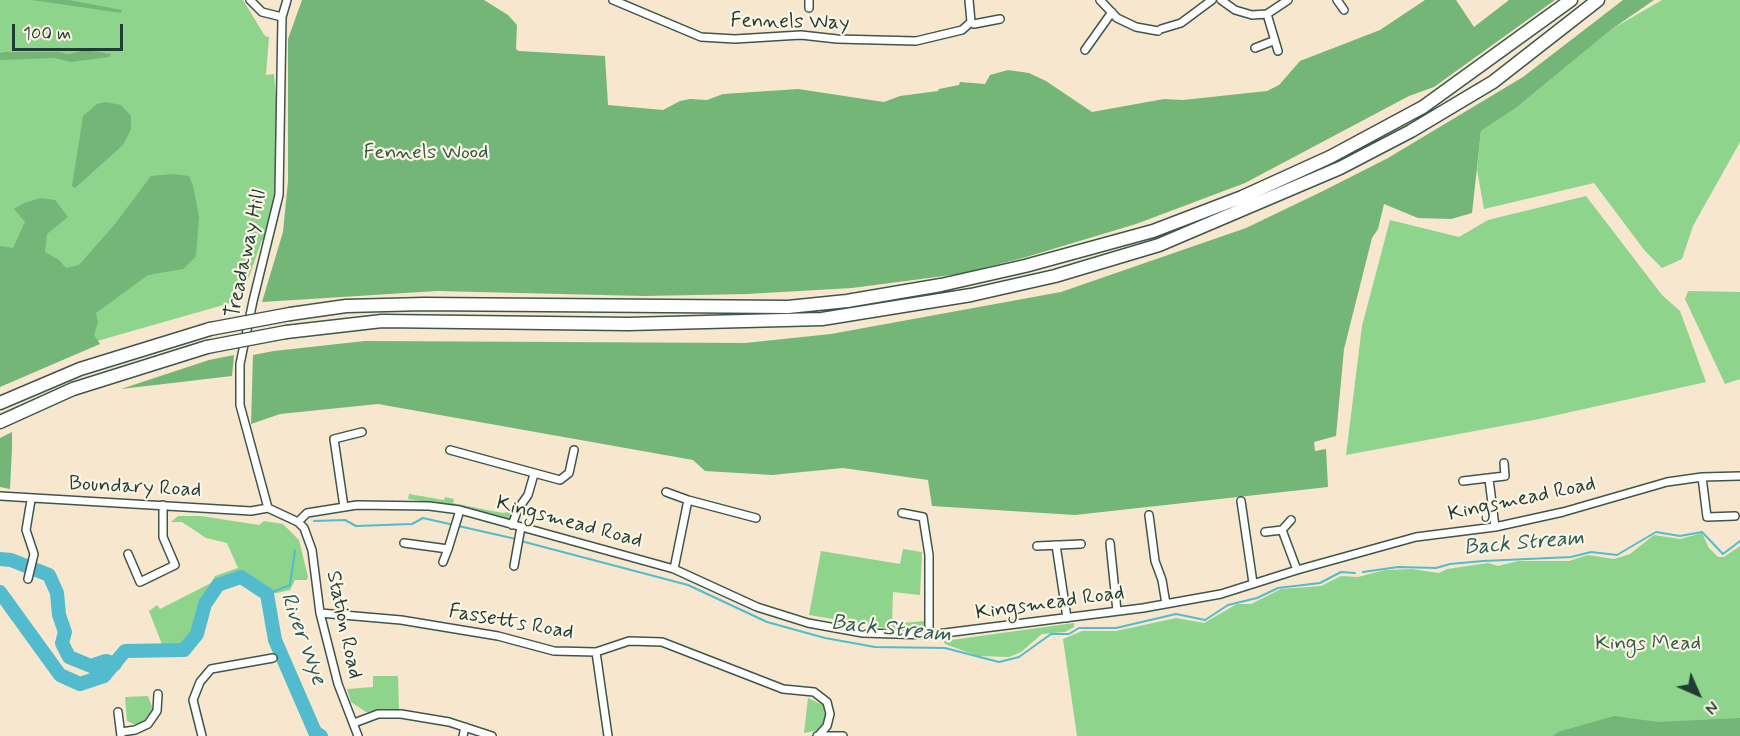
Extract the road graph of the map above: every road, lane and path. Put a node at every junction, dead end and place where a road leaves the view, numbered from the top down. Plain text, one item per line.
1 (250, 0) edge
2 (613, 0) edge
3 (969, 0) edge
4 (1100, 0) edge
5 (1212, 0) edge
6 (1221, 0) edge
7 (1288, 0) edge
8 (1336, 0) edge
9 (1571, 0) edge
10 (1598, 0) edge
11 (286, 1) edge
12 (1344, 10) dead end
13 (1112, 12) junction
14 (1267, 14) junction
15 (282, 17) junction
16 (1000, 19) dead end
17 (971, 22) junction
18 (1273, 41) junction
19 (1255, 48) dead end
20 (1085, 50) dead end
21 (1278, 51) dead end
22 (0, 403) edge
23 (0, 422) edge
24 (362, 432) dead end
25 (450, 450) dead end
26 (574, 450) dead end
27 (1504, 463) dead end
28 (534, 474) junction
29 (1740, 476) edge
30 (1702, 477) junction
31 (1489, 479) junction
32 (1463, 481) dead end
33 (666, 492) dead end
34 (0, 496) edge
35 (31, 500) junction
36 (688, 500) junction
37 (1241, 501) dead end
38 (164, 505) junction
39 (344, 507) junction
40 (268, 508) junction
41 (460, 510) junction
42 (902, 513) dead end
43 (1149, 515) dead end
44 (1735, 516) dead end
45 (756, 518) dead end
46 (1291, 520) dead end
47 (298, 522) junction
48 (512, 525) junction
49 (521, 527) junction
50 (1495, 527) junction
51 (1282, 530) junction
52 (1265, 532) dead end
53 (404, 543) dead end
54 (1110, 543) dead end
55 (1081, 544) dead end
56 (1056, 545) junction
57 (1037, 546) dead end
58 (448, 549) junction
59 (128, 554) dead end
60 (443, 562) dead end
61 (514, 566) dead end
62 (674, 569) junction
63 (1297, 570) junction
64 (28, 579) dead end
65 (1253, 584) junction
66 (1166, 604) junction
67 (1117, 611) junction
68 (320, 613) junction
69 (1067, 618) junction
70 (929, 635) junction
71 (596, 652) junction
72 (273, 658) dead end
73 (158, 694) dead end
74 (118, 712) dead end
75 (354, 723) junction
76 (465, 727) junction
77 (121, 734) edge
78 (202, 736) edge
79 (358, 736) edge
80 (463, 736) edge
81 (492, 736) edge
82 (608, 736) edge
83 (817, 736) edge
84 (843, 736) edge

1 - 15 street
2 - 17 street, Fennels Way
3 - 17 street
4 - 13 street
5 - 13 street
6 - 14 street
7 - 14 street
8 - 12 street
9 - 22 highway, bridge
10 - 23 highway, bridge
11 - 15 street, Treadaway Hill
13 - 20 street
14 - 18 street
15 - 40 street, Treadaway Hill
16 - 17 street, Fennels Way
18 - 19 street
18 - 21 street
24 - 39 street
25 - 28 street
26 - 28 street
27 - 31 street
28 - 48 street
29 - 30 street, Kingsmead Road
30 - 44 street
30 - 50 street, Kingsmead Road
31 - 32 street
31 - 50 street
33 - 36 street
34 - 35 street, Boundary Road
35 - 38 street, Boundary Road
35 - 64 street
36 - 45 street
36 - 62 street
37 - 65 street
38 - 40 street, Boundary Road
38 - 59 street
39 - 41 street, Kingsmead Road
39 - 47 street, Kingsmead Road
40 - 47 street
41 - 48 street, Kingsmead Road
41 - 58 street
42 - 70 street
43 - 66 street
46 - 51 street
47 - 68 street, Station Road
48 - 49 street, Kingsmead Road
49 - 61 street
49 - 62 street, Kingsmead Road
50 - 63 street, Kingsmead Road
51 - 52 street
51 - 63 street
53 - 58 street
54 - 67 street
55 - 56 street
56 - 57 street
56 - 69 street
58 - 60 street
62 - 70 street, Kingsmead Road
63 - 65 street, Kingsmead Road
65 - 66 street, Kingsmead Road
66 - 67 street, Kingsmead Road
67 - 69 street, Kingsmead Road
68 - 71 street, Fassetts Road
68 - 75 street, Station Road
69 - 70 street, Kingsmead Road
71 - 82 street
71 - 83 street, Fassetts Road
72 - 78 street
73 - 77 street
74 - 77 street
75 - 76 street
75 - 79 street, Station Road
76 - 80 street
76 - 81 street
83 - 84 street

